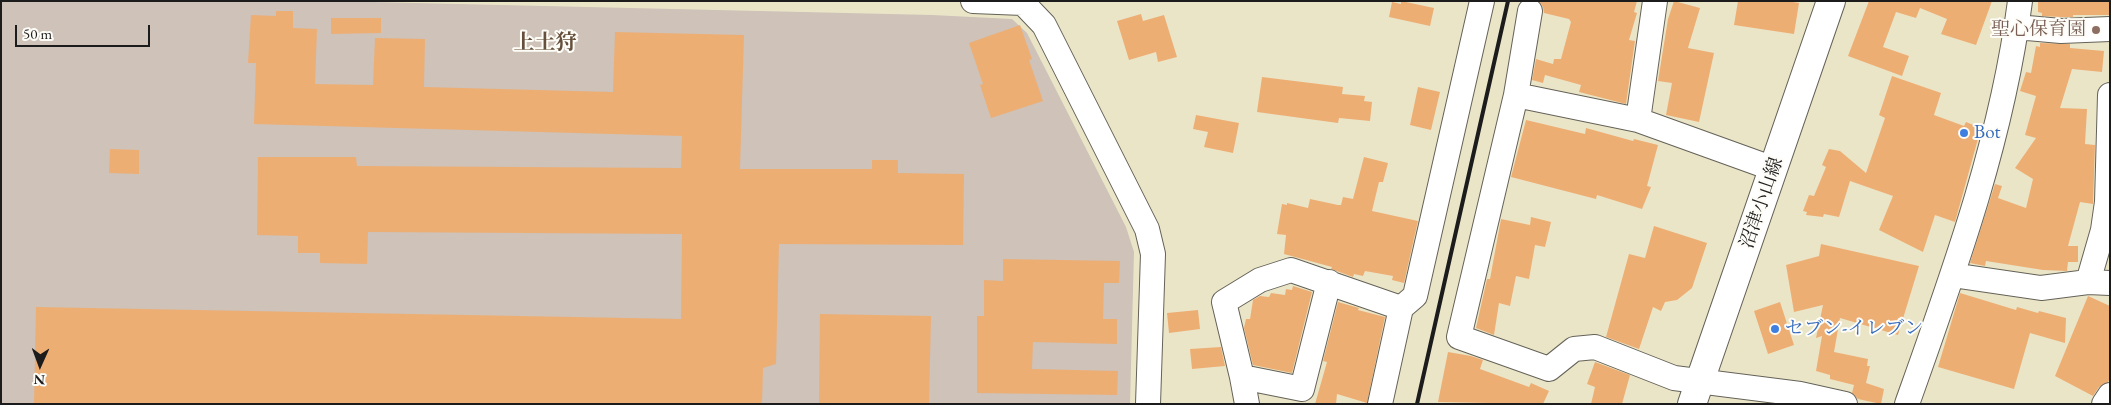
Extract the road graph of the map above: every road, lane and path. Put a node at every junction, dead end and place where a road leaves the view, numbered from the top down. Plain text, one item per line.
1 (973, 1) edge
2 (1482, 1) edge
3 (1655, 1) edge
4 (1831, 1) edge
5 (2020, 1) edge
6 (1025, 2) edge
7 (1530, 12) dead end
8 (2016, 27) junction
9 (2110, 29) edge
10 (2110, 95) edge
11 (1516, 96) junction
12 (1638, 120) junction
13 (1774, 170) junction
14 (1952, 275) junction
15 (1329, 282) junction
16 (2099, 282) edge
17 (1401, 308) junction
18 (1242, 377) junction
19 (1696, 392) edge
20 (2110, 395) edge
21 (1795, 399) edge
22 (1148, 404) edge
23 (1247, 404) edge
24 (1380, 404) edge
25 (1845, 404) edge
26 (1907, 404) edge
27 (2104, 404) edge

1 - 6 street
2 - 17 street
3 - 12 street
4 - 13 main road, 沼津小山線
5 - 8 street
6 - 22 street
7 - 11 street
8 - 9 street
8 - 14 street
10 - 16 street
11 - 12 street
11 - 19 street
12 - 13 street
13 - 19 main road, 沼津小山線
14 - 16 street
14 - 26 street
15 - 17 street
15 - 18 street
15 - 18 street
17 - 24 street
18 - 23 street
19 - 21 street
20 - 27 street
21 - 25 street

